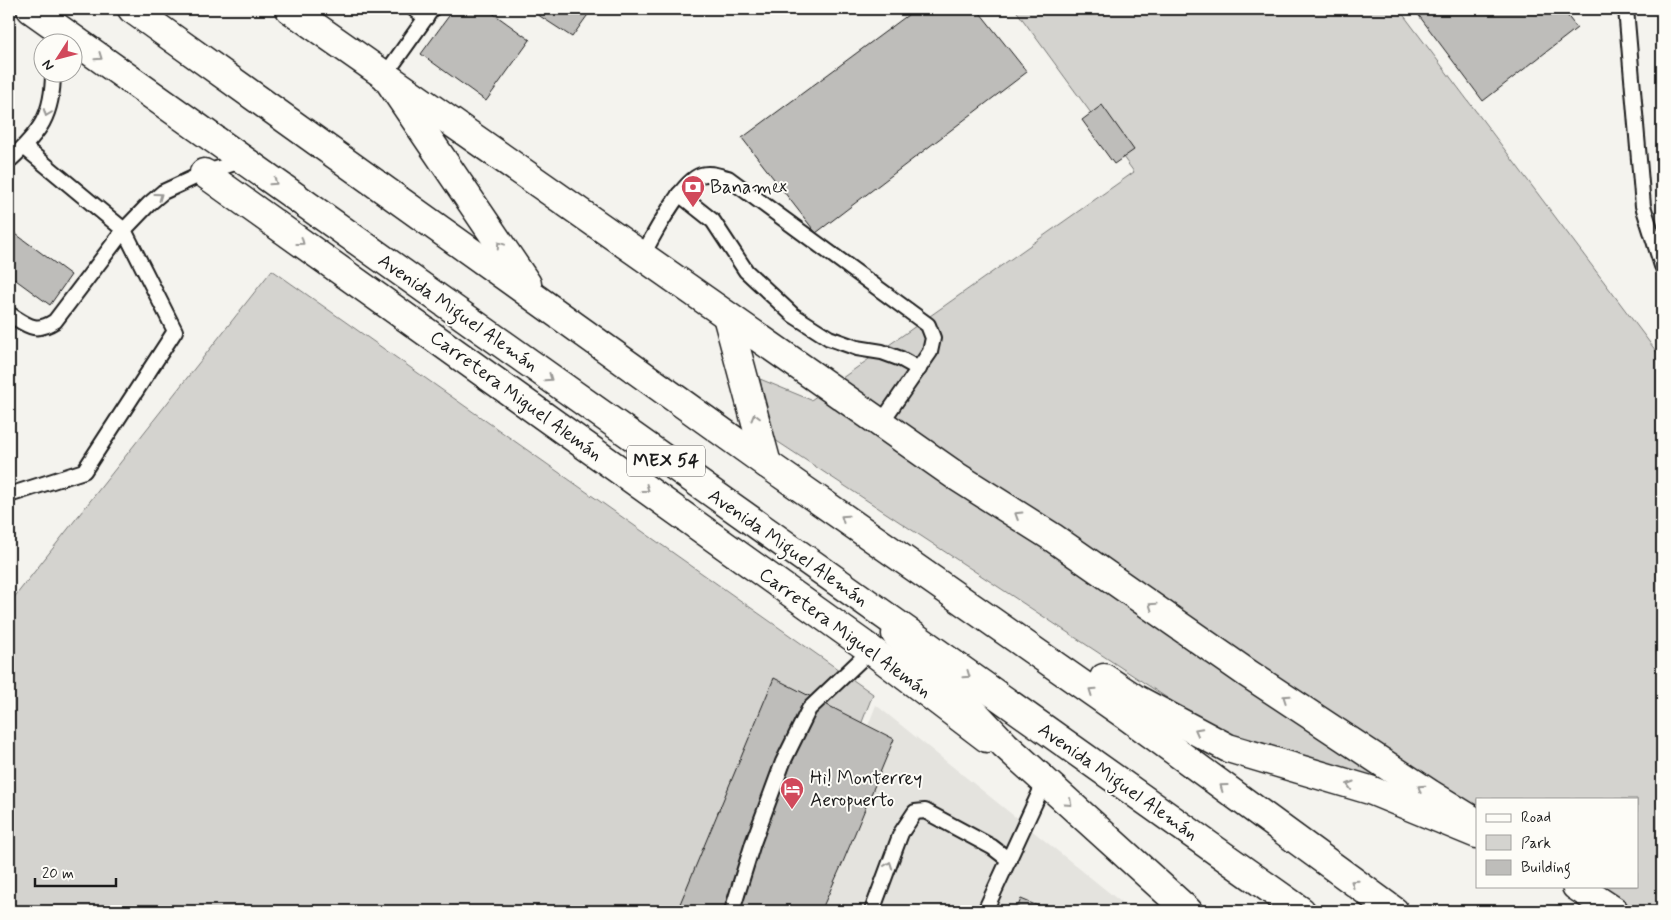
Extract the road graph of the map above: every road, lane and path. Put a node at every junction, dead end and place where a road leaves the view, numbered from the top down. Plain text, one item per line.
1 (132, 9) edge
2 (290, 9) edge
3 (414, 9) edge
4 (1626, 9) edge
5 (36, 12) edge
6 (429, 13) edge
7 (49, 32) edge
8 (384, 75) junction
9 (52, 82) edge
10 (24, 147) junction
11 (244, 160) junction
12 (9, 161) edge
13 (204, 172) junction
14 (679, 194) junction
15 (124, 230) junction
16 (642, 256) junction
17 (1662, 266) edge
18 (537, 300) junction
19 (9, 314) edge
20 (727, 316) junction
21 (919, 369) junction
22 (881, 423) junction
23 (767, 464) junction
24 (9, 495) edge
25 (870, 537) junction
26 (859, 598) junction
27 (871, 650) junction
28 (1045, 781) junction
29 (1476, 822) edge
30 (1476, 834) edge
31 (1009, 860) junction
32 (1579, 888) edge
33 (1178, 908) edge
34 (732, 911) edge
35 (872, 911) edge
36 (985, 911) edge
37 (1301, 911) edge
38 (1394, 911) edge
39 (1614, 911) edge

1 - 18 main road, MEX 54
2 - 8 main road
3 - 6 lane
4 - 17 lane
5 - 7 lane
5 -> 11 main road, Avenida Miguel Alemán / MEX 54
6 - 8 lane
8 - 16 main road
18 -> 8 main road
9 -> 10 lane
10 - 12 lane
10 - 15 lane
11 - 13 lane
11 -> 26 main road, Avenida Miguel Alemán / MEX 54
15 -> 13 lane
13 -> 27 main road, Carretera Miguel Alemán
14 - 16 lane
14 - 21 lane
14 - 21 lane
15 - 19 lane
15 - 24 lane
16 - 20 main road
18 - 23 main road, MEX 54
20 - 22 main road
23 -> 20 main road
21 - 22 lane
29 -> 22 main road
25 -> 23 main road, MEX 54
30 -> 25 main road
38 -> 25 main road, MEX 54
26 - 28 main road
26 -> 37 main road, Avenida Miguel Alemán / MEX 54
27 - 28 main road, Carretera Miguel Alemán
27 - 34 lane
28 - 31 lane
28 -> 33 main road
35 -> 31 lane
31 - 36 lane
32 - 39 main road

